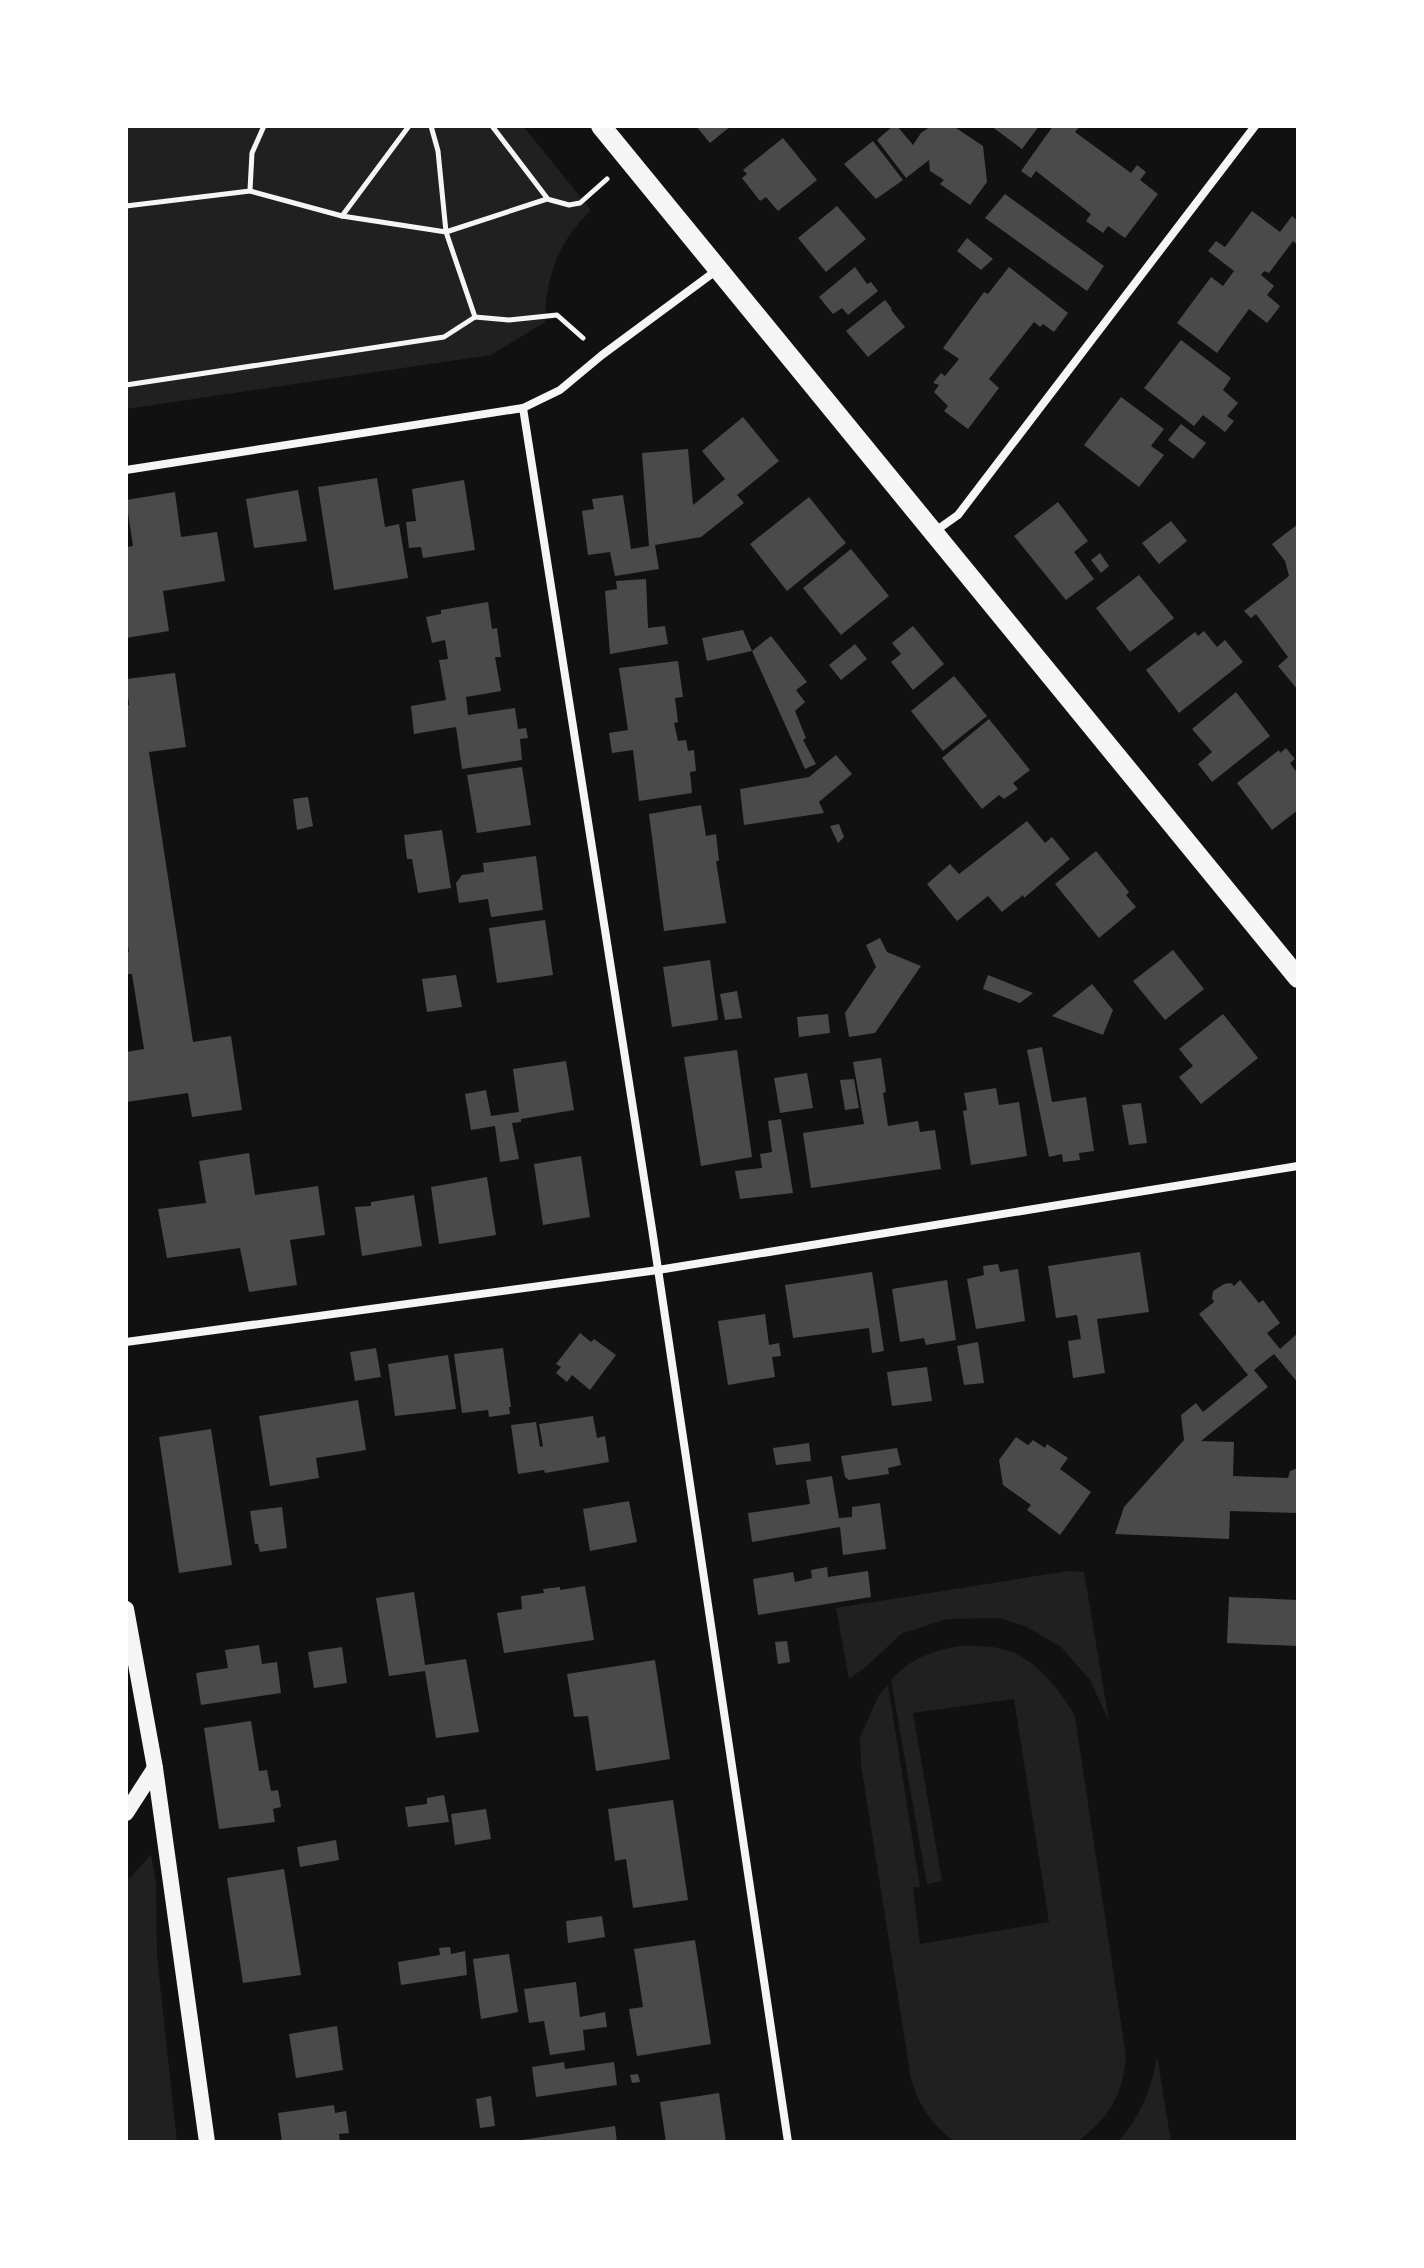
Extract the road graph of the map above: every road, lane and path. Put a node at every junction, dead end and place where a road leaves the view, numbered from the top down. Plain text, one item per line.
1 (264, 126) edge
2 (409, 126) edge
3 (431, 126) edge
4 (492, 126) edge
5 (601, 126) edge
6 (1255, 126) edge
7 (629, 160) junction
8 (250, 191) junction
9 (547, 199) junction
10 (126, 206) edge
11 (342, 216) junction
12 (446, 232) junction
13 (718, 269) junction
14 (475, 317) junction
15 (602, 355) junction
16 (126, 385) edge
17 (523, 408) junction
18 (126, 470) edge
19 (934, 532) junction
20 (1298, 978) edge
21 (1298, 1166) edge
22 (658, 1270) junction
23 (126, 1342) edge
24 (126, 1609) edge
25 (155, 1768) junction
26 (126, 1813) edge
27 (207, 2142) edge
28 (788, 2142) edge

1 - 8 path
2 - 11 path
3 - 12 path
4 - 9 path
5 - 7 main road
6 - 19 street
7 - 9 path
7 - 13 main road
8 - 10 path
8 - 11 path
9 - 12 path
11 - 12 path
12 - 14 path
13 - 15 street
13 - 19 main road
14 - 15 path
14 - 16 path
15 - 17 street
17 - 18 street
17 - 22 street
19 - 20 main road
21 - 22 street
22 - 23 street
22 - 28 street
24 - 25 main road
25 - 26 main road
25 - 27 main road

